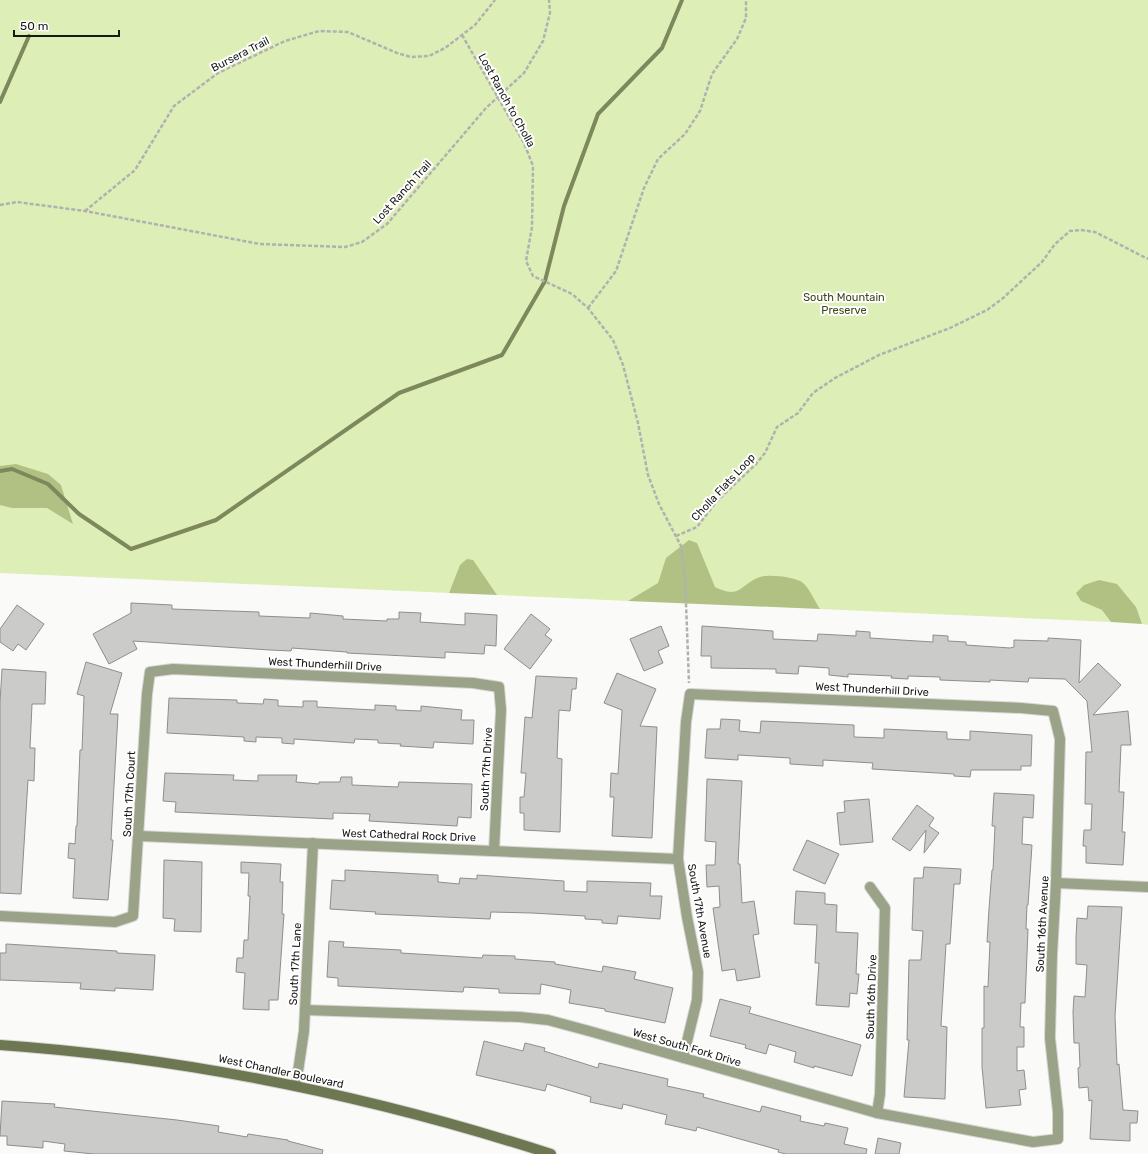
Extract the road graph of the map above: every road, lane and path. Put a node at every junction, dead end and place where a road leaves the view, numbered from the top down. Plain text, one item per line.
1 (495, 0) edge
2 (549, 0) edge
3 (746, 0) edge
4 (462, 35) junction
5 (497, 98) junction
6 (0, 205) edge
7 (85, 211) junction
8 (1148, 259) edge
9 (588, 308) junction
10 (676, 536) junction
11 (150, 672) joint
12 (500, 688) joint
13 (690, 694) junction
14 (1053, 711) joint
15 (139, 836) junction
16 (313, 843) junction
17 (494, 851) junction
18 (678, 859) junction
19 (1056, 883) junction
20 (870, 887) dead end
21 (1148, 887) edge
22 (0, 916) edge
23 (305, 1010) junction
24 (0, 1045) edge
25 (682, 1058) junction
26 (296, 1085) junction
27 (877, 1113) junction
28 (1058, 1139) joint
29 (551, 1154) edge

1 - 4 path, Bursera Trail
2 - 5 path, Lost Ranch Trail
3 - 9 path
4 - 5 path, Lost Ranch to Cholla
4 - 7 path, Bursera Trail
5 - 7 path, Lost Ranch Trail
5 - 9 path, Lost Ranch to Cholla
6 - 7 path
8 - 10 path, Cholla Flats Loop
9 - 10 path
10 - 13 path
11 - 12 street, West Thunderhill Drive
11 - 15 street, South 17th Court
12 - 17 street, South 17th Drive
13 - 14 street, West Thunderhill Drive
13 - 18 street, South 17th Avenue
14 - 19 street, South 16th Avenue
15 - 16 street, West Cathedral Rock Drive
15 - 22 street, South 17th Court
16 - 17 street, West Cathedral Rock Drive
16 - 23 street, South 17th Lane
17 - 18 street, West Cathedral Rock Drive
18 - 25 street, South 17th Avenue
19 - 21 street
19 - 28 street, South 16th Avenue
20 - 27 street, South 16th Drive
23 - 25 street, West South Fork Drive
23 - 26 street, South 17th Lane
24 - 26 street, West Chandler Boulevard
25 - 27 street, West South Fork Drive
26 - 29 street, West Chandler Boulevard
27 - 28 street, West South Fork Drive

